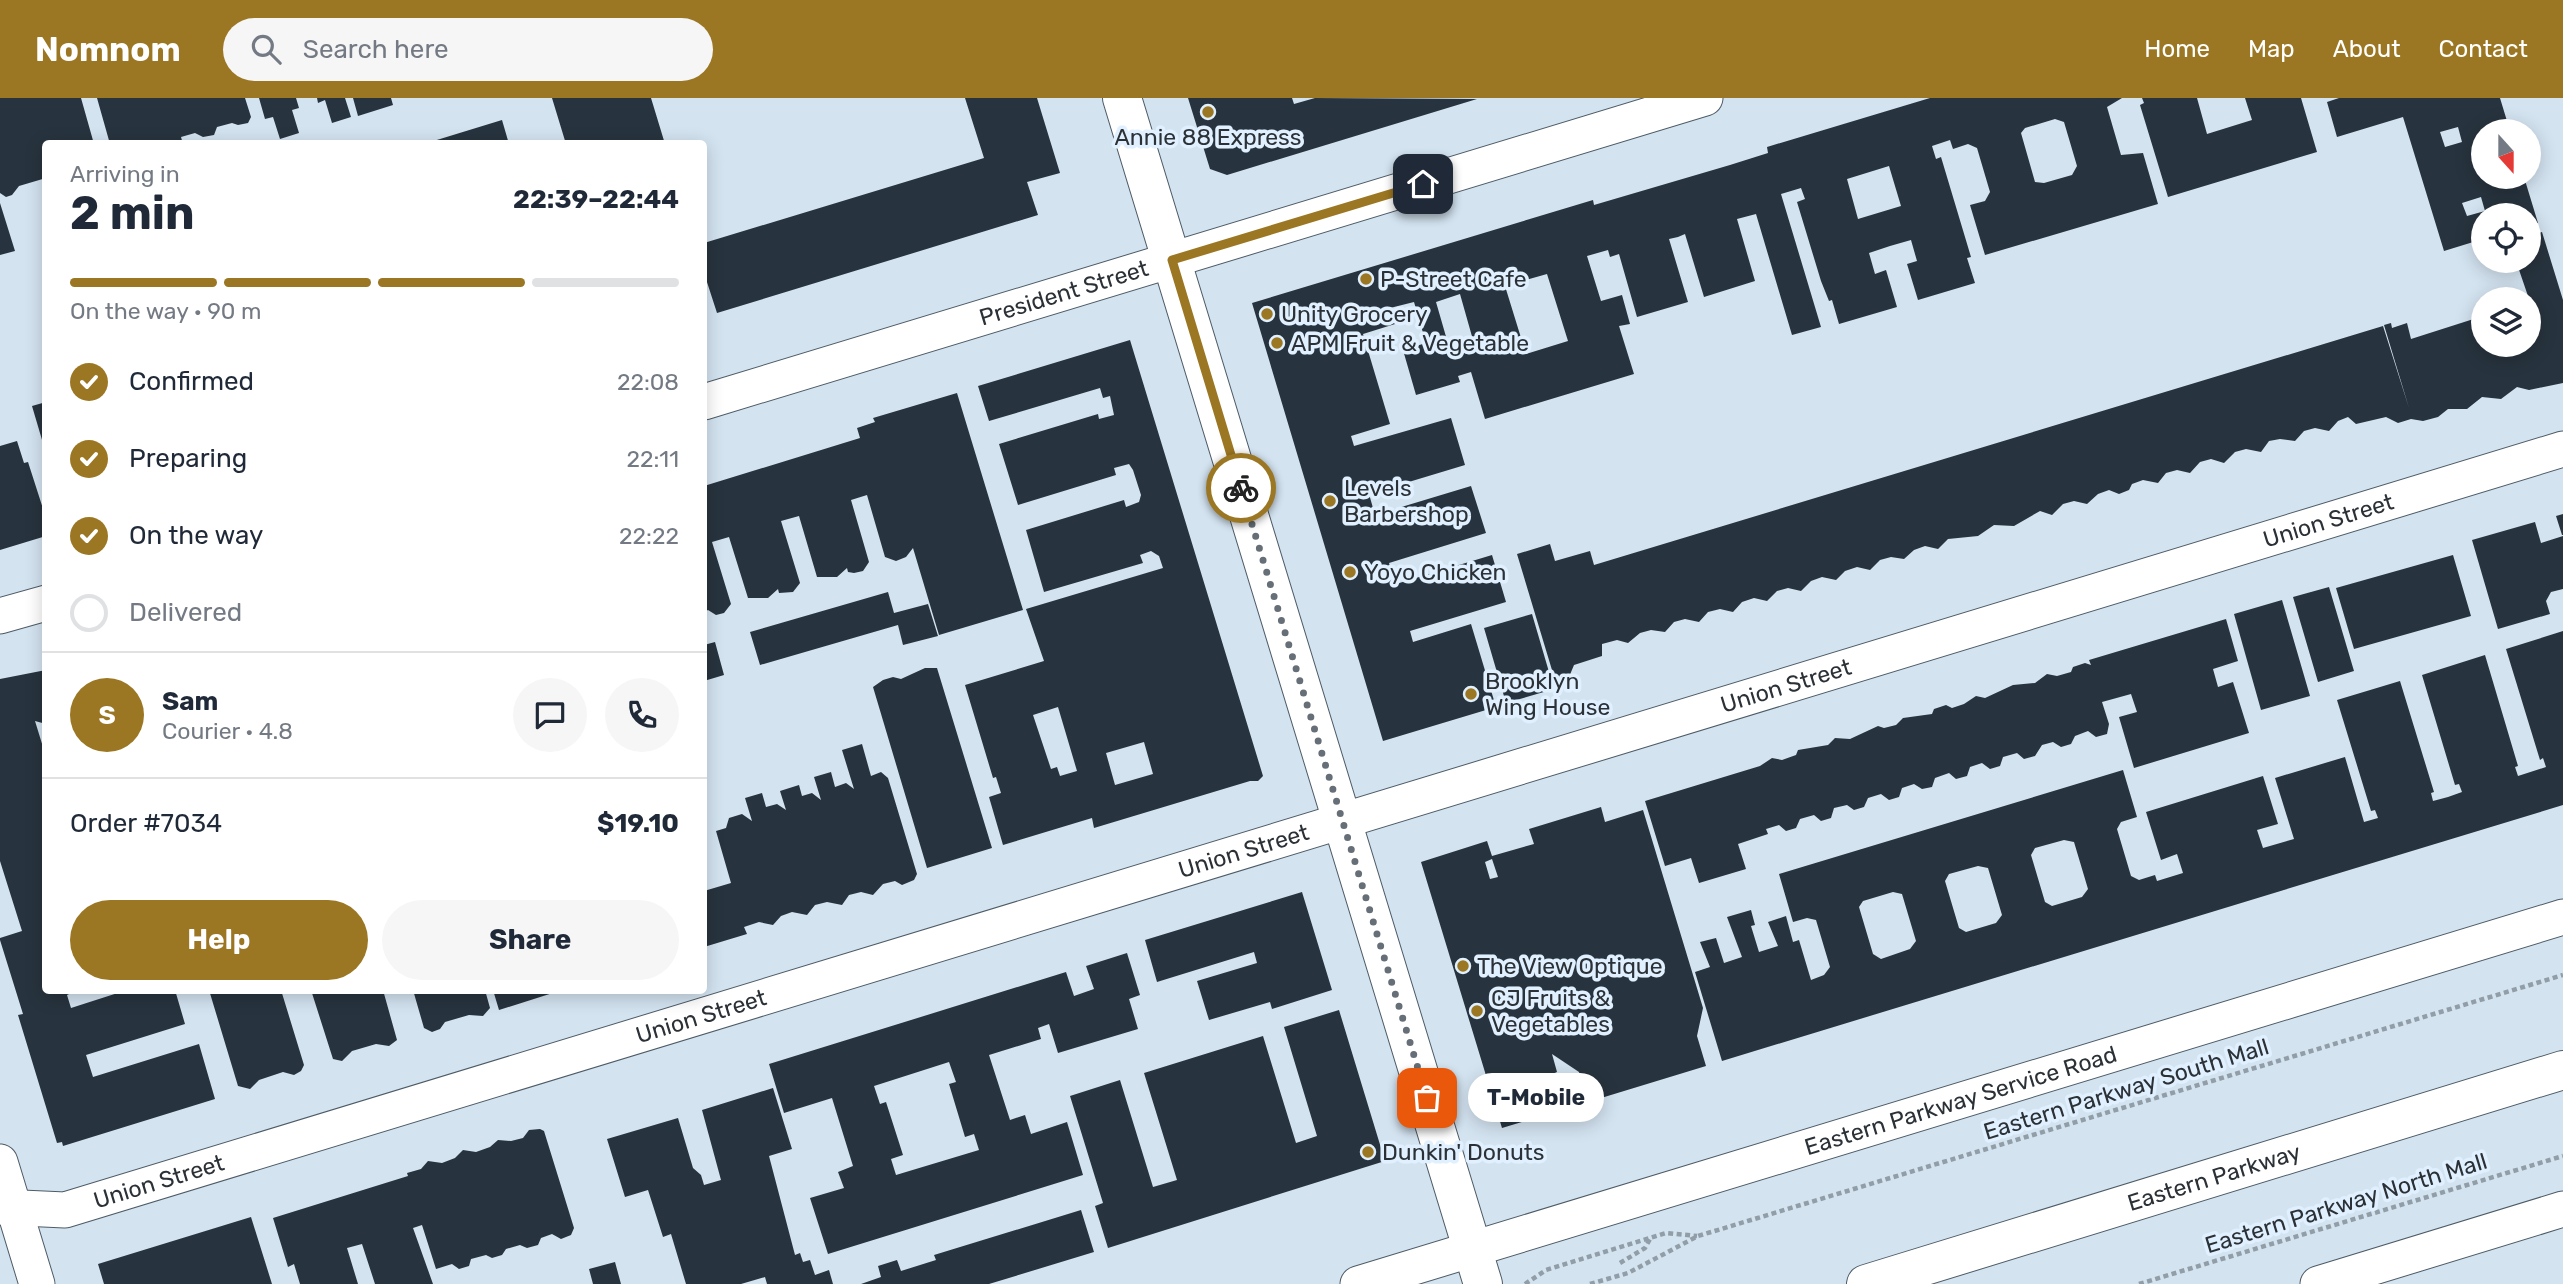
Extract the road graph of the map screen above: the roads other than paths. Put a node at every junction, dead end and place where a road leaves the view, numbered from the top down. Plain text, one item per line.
1 (1122, 98) edge
2 (1705, 98) edge
3 (1172, 260) junction
4 (707, 401) edge
5 (2563, 449) edge
6 (42, 604) edge
7 (0, 616) edge
8 (1342, 821) junction
9 (2563, 917) edge
10 (2563, 1070) edge
11 (0, 1162) edge
12 (7, 1208) edge
13 (2563, 1209) edge
14 (1478, 1266) edge
15 (37, 1284) edge
16 (1358, 1284) edge
17 (1866, 1284) edge
18 (2318, 1284) edge

1 - 3 main road
2 - 3 street, President Street
3 - 4 street, President Street
3 - 8 main road
5 - 8 street, Union Street
6 - 7 street
8 - 12 street, Union Street
8 - 14 main road
9 - 14 street, Eastern Parkway Service Road
10 - 17 main road, Eastern Parkway
11 - 12 street
12 - 15 street
13 - 18 street
14 - 16 street, Eastern Parkway Service Road

